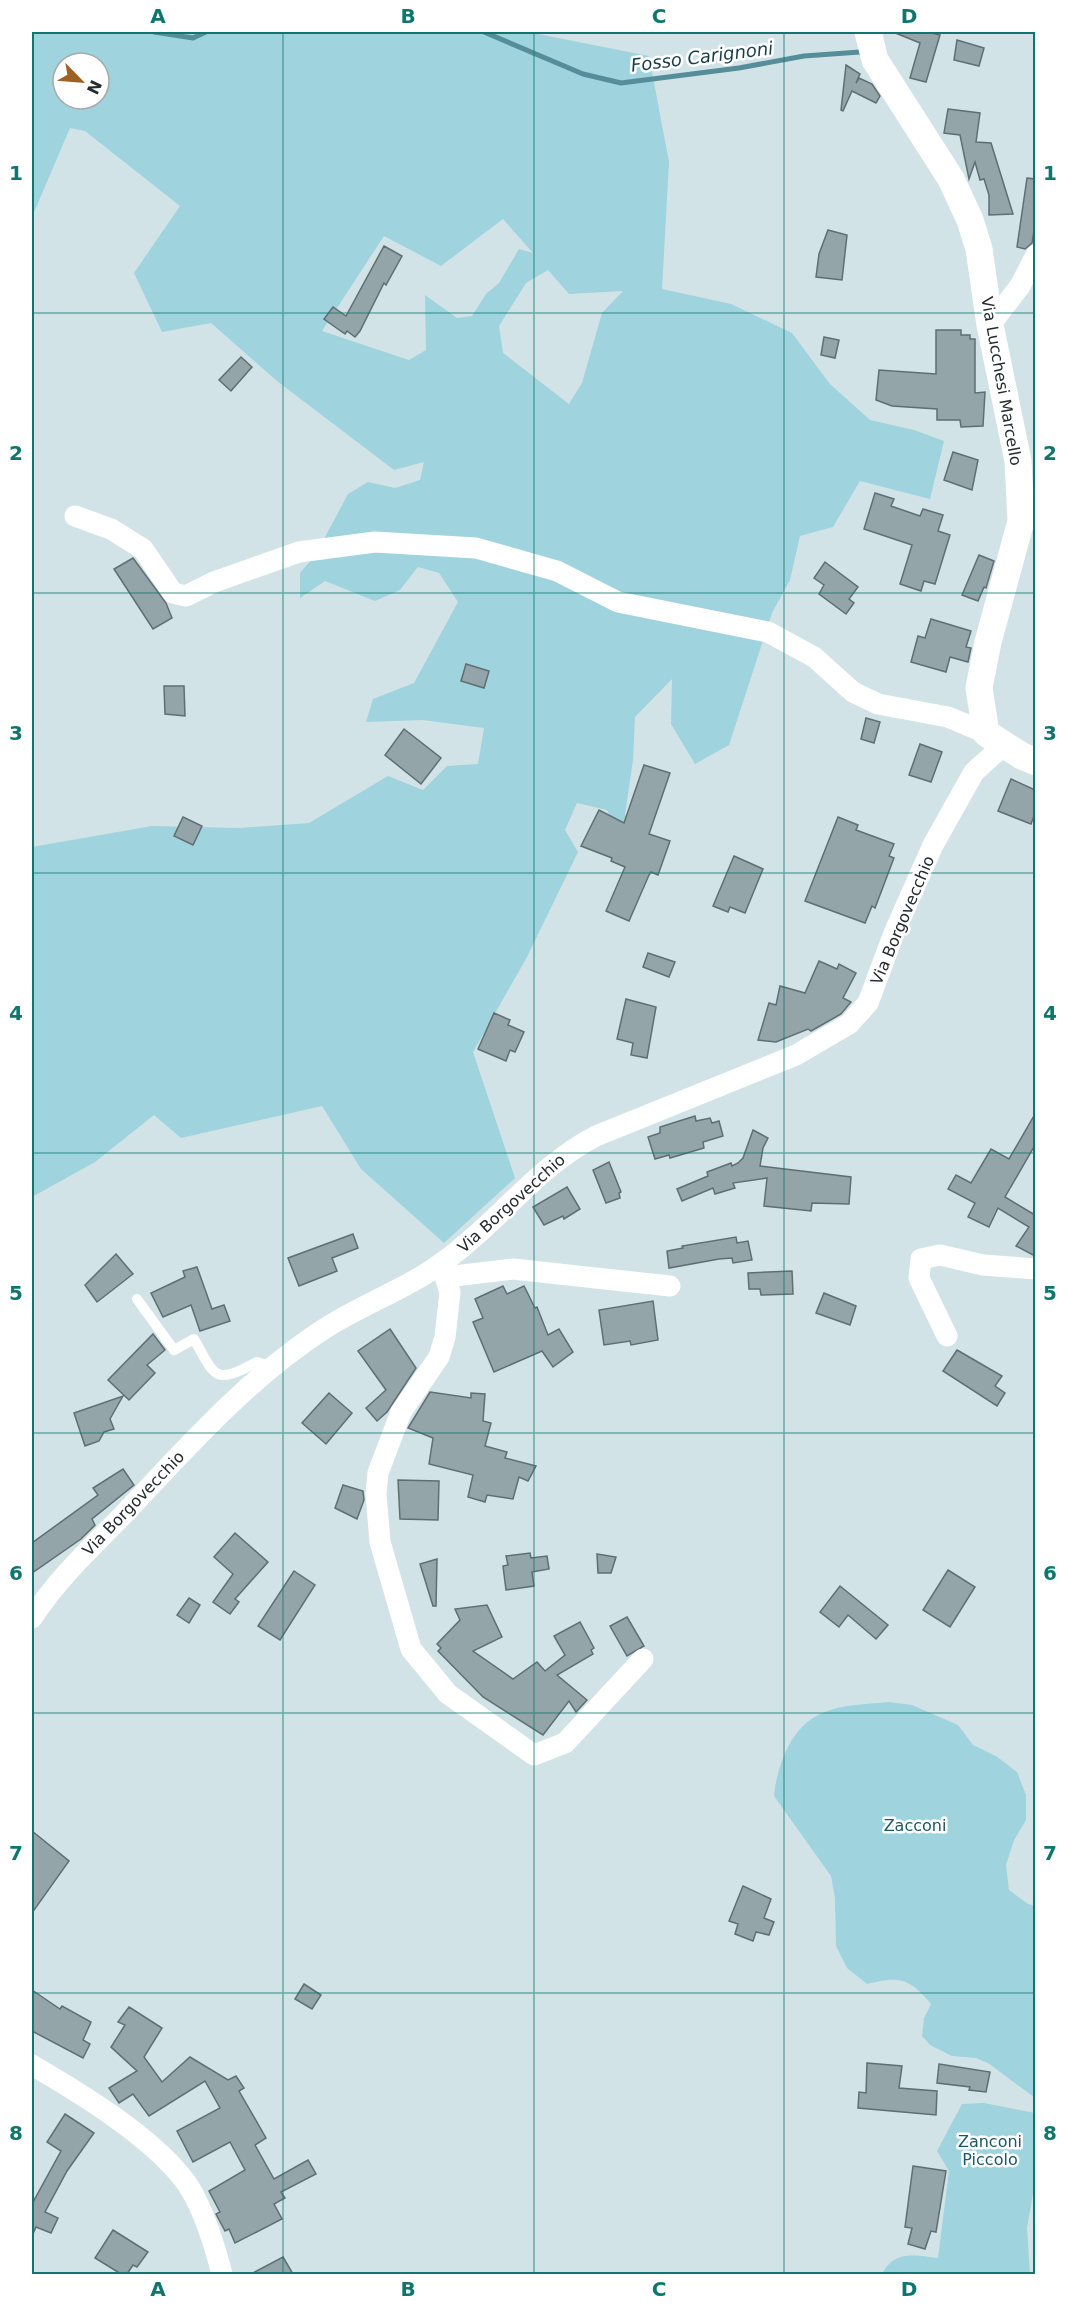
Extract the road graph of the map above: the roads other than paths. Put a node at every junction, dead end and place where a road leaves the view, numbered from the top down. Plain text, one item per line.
1 (868, 32) edge
2 (1035, 255) edge
3 (990, 325) junction
4 (75, 516) dead end
5 (995, 739) junction
6 (1035, 762) edge
7 (1035, 1269) edge
8 (443, 1271) junction
9 (670, 1286) dead end
10 (137, 1299) dead end
11 (947, 1336) dead end
12 (271, 1366) junction
13 (32, 1618) edge
14 (643, 1659) dead end
15 (32, 2065) edge
16 (222, 2274) edge

1 - 3 street, Via Lucchesi Marcello
2 - 3 street
3 - 5 street, Via Lucchesi Marcello
4 - 5 street
5 - 6 street
5 - 8 street, Via Borgovecchio
7 - 11 street
8 - 9 street
8 - 12 street, Via Borgovecchio
8 - 14 street
10 - 12 lane
12 - 13 street, Via Borgovecchio
15 - 16 street

